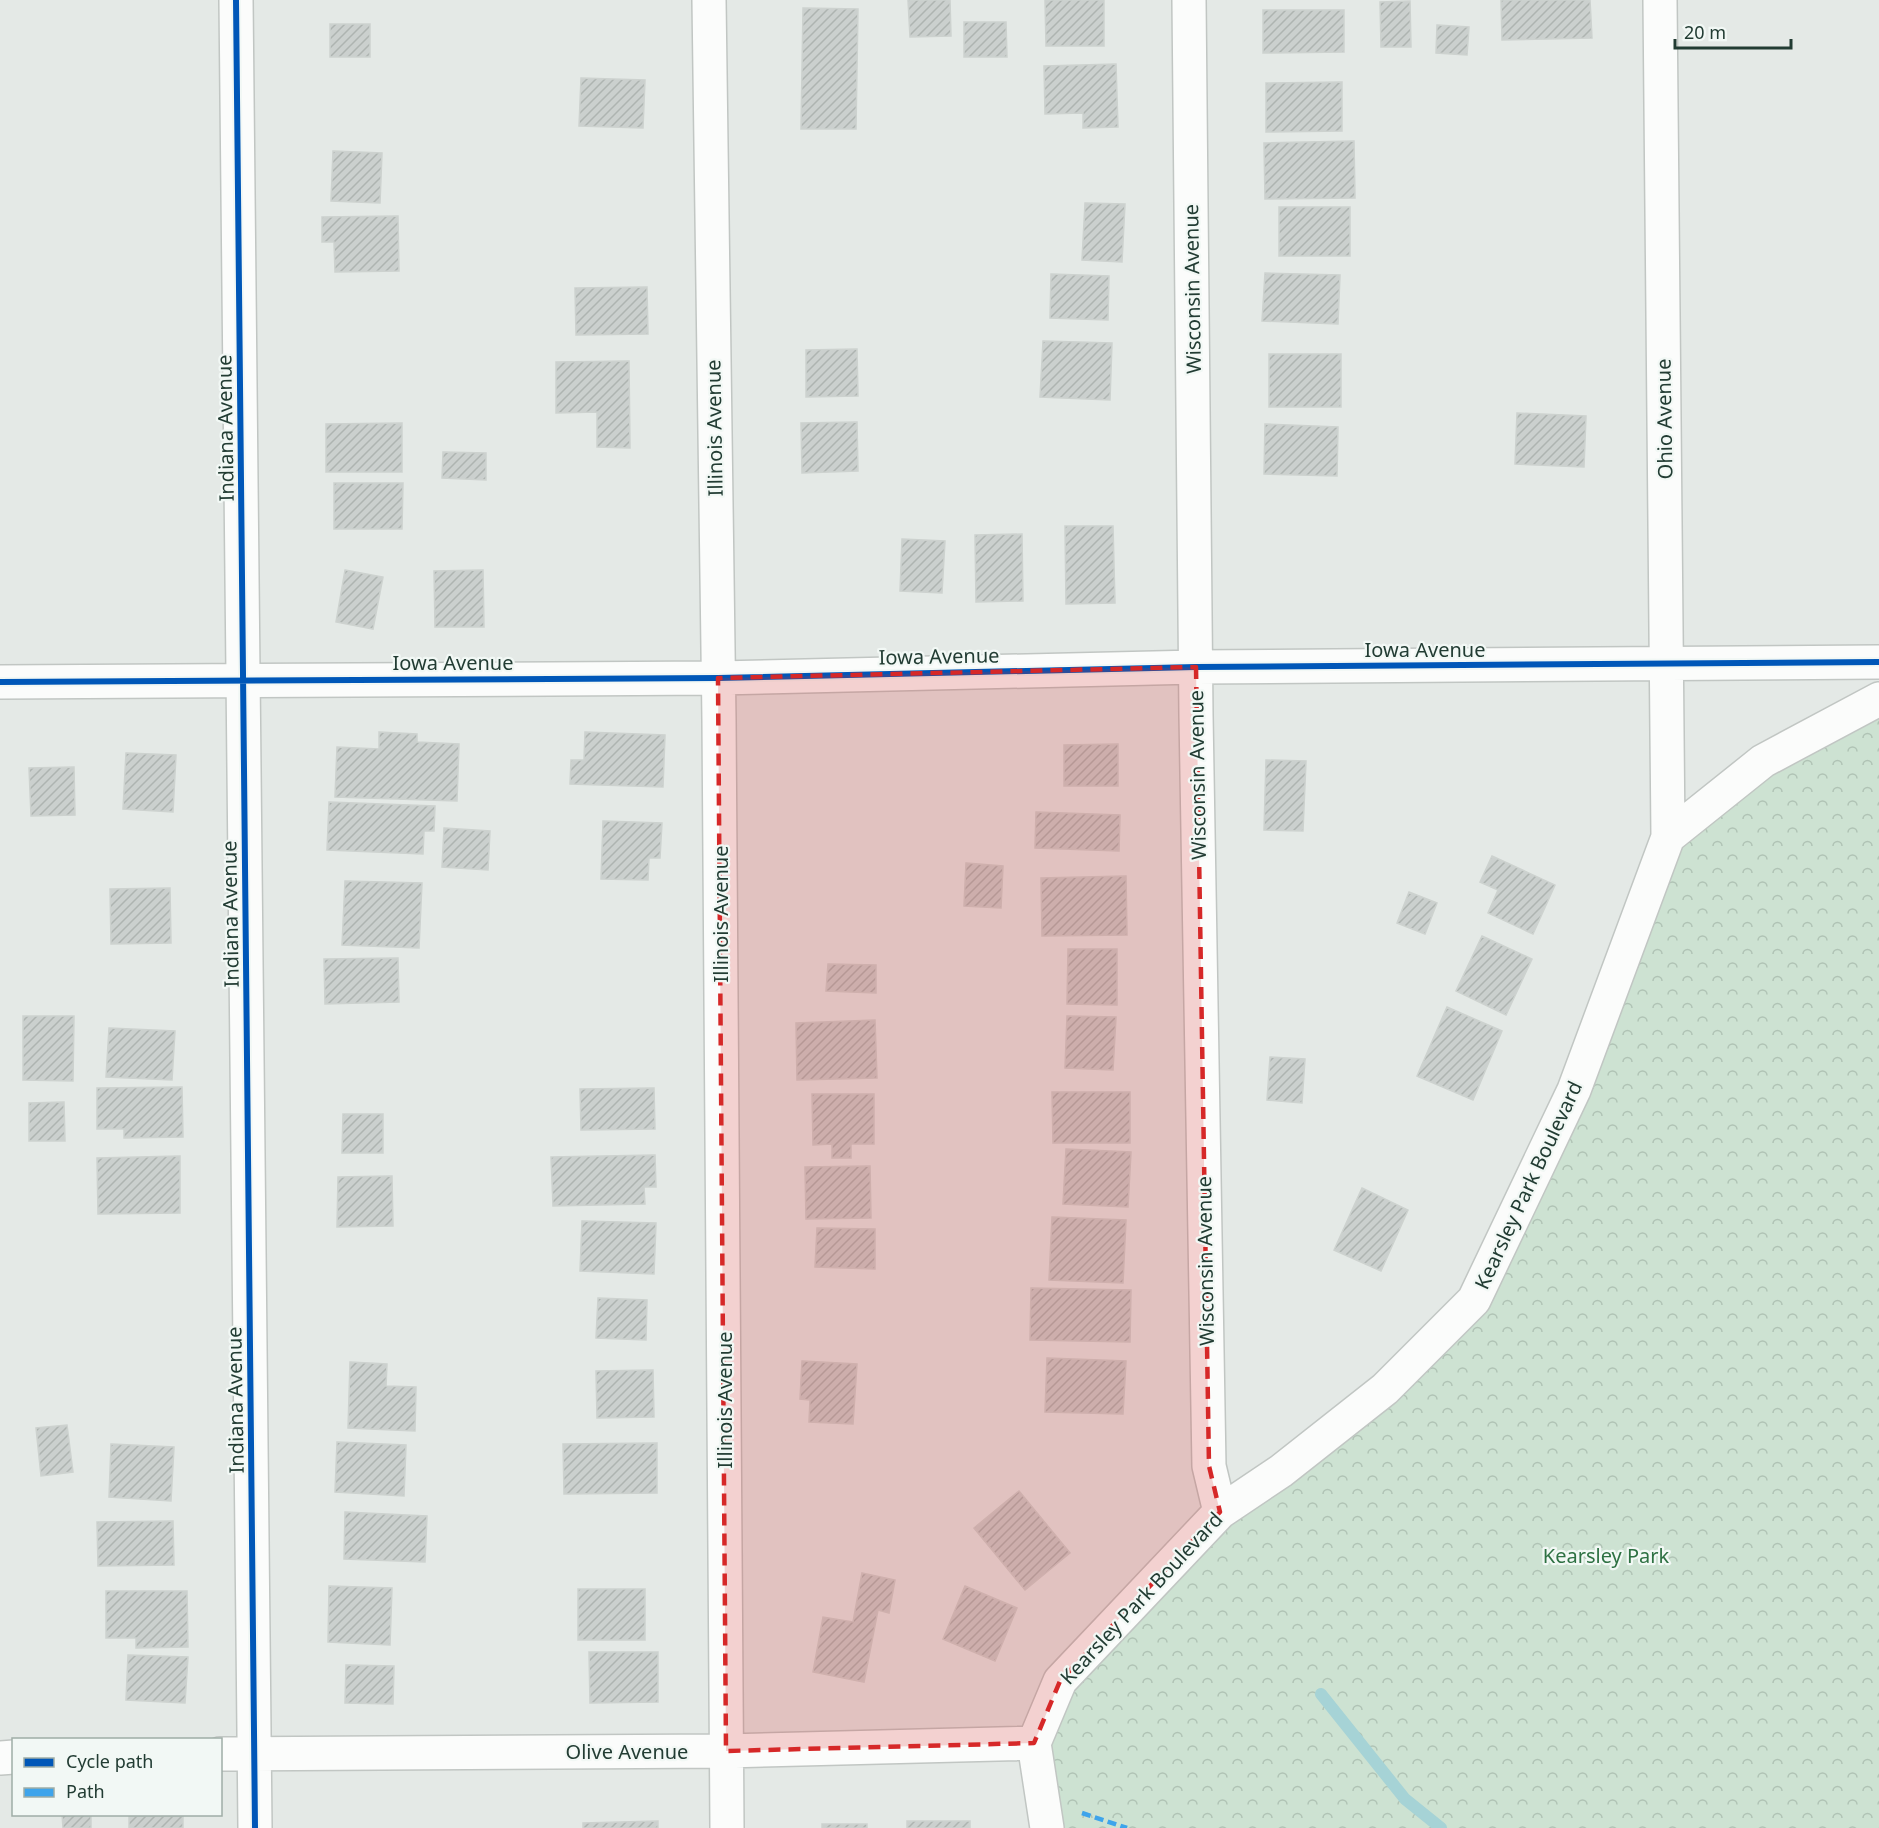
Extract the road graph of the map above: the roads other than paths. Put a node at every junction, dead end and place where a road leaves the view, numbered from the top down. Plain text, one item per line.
1 (236, 0) edge
2 (708, 0) edge
3 (1189, 0) edge
4 (1660, 0) edge
5 (1879, 662) edge
6 (1666, 663) junction
7 (1196, 667) junction
8 (718, 678) junction
9 (244, 680) junction
10 (0, 681) edge
11 (1879, 699) edge
12 (1668, 837) junction
13 (1220, 1512) junction
14 (1034, 1743) junction
15 (726, 1751) junction
16 (222, 1754) edge
17 (255, 1754) junction
18 (255, 1828) edge
19 (727, 1828) edge
20 (1047, 1828) edge

1 - 9 street, Indiana Avenue
2 - 8 street, Illinois Avenue
3 - 7 street, Wisconsin Avenue
4 - 6 street, Ohio Avenue
5 - 6 street, Iowa Avenue
6 - 7 street, Iowa Avenue
6 - 12 street, Ohio Avenue
7 - 8 street, Iowa Avenue
7 - 13 street, Wisconsin Avenue
8 - 9 street, Iowa Avenue
8 - 15 street, Illinois Avenue
9 - 10 street, Iowa Avenue
9 - 17 street, Indiana Avenue
11 - 12 street
12 - 13 street, Kearsley Park Boulevard
13 - 14 street, Kearsley Park Boulevard
14 - 15 street, Olive Avenue
14 - 20 street
15 - 17 street, Olive Avenue
15 - 19 street, Illinois Avenue
16 - 17 street, Olive Avenue
17 - 18 street, Indiana Avenue

